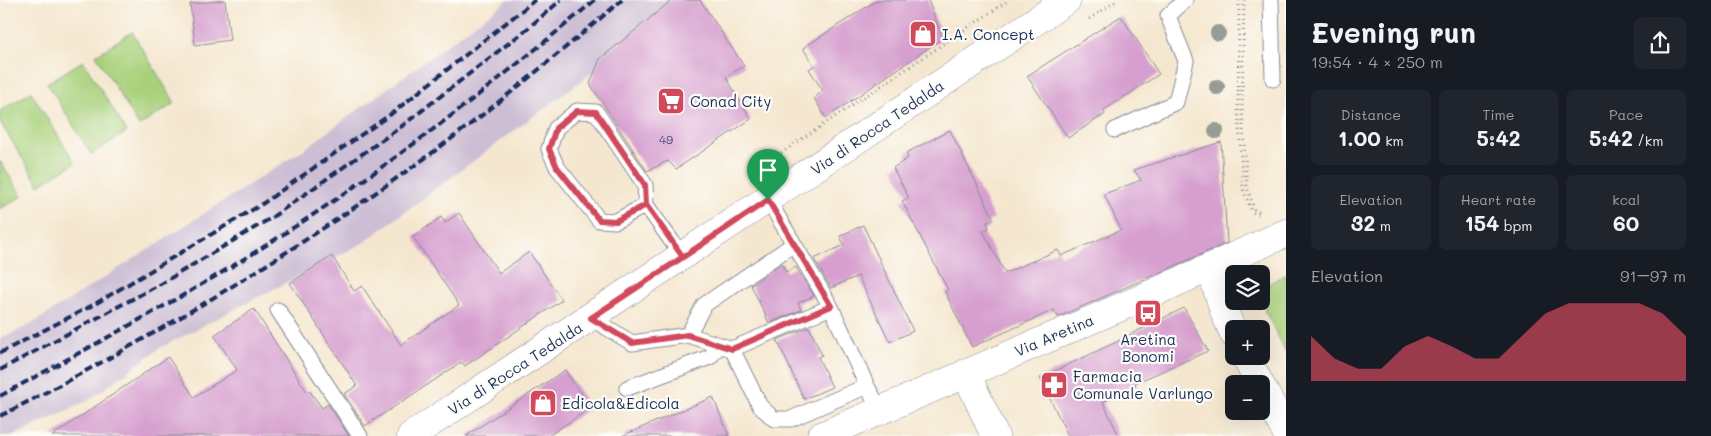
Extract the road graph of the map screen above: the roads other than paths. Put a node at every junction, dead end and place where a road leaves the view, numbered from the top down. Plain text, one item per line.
1 (1067, 0) edge
2 (1185, 0) edge
3 (1271, 0) edge
4 (1273, 80) dead end
5 (1115, 130) dead end
6 (768, 200) junction
7 (646, 205) junction
8 (1280, 231) edge
9 (794, 244) junction
10 (683, 257) junction
11 (1210, 267) junction
12 (831, 306) junction
13 (278, 310) dead end
14 (591, 318) junction
15 (1228, 320) edge
16 (688, 335) junction
17 (726, 347) junction
18 (966, 373) junction
19 (867, 386) junction
20 (627, 388) dead end
21 (1270, 402) edge
22 (880, 410) junction
23 (1286, 432) edge
24 (360, 436) edge
25 (412, 436) edge
26 (821, 436) edge
27 (996, 436) edge

1 - 6 street, Via di Rocca Tedalda
2 - 5 lane
3 - 4 lane
6 - 9 lane
6 - 10 street, Via di Rocca Tedalda
7 - 7 lane
7 - 10 lane
8 - 11 street, Via Aretina
9 - 12 lane
9 - 16 lane
10 - 14 street, Via di Rocca Tedalda
11 - 15 street
11 - 18 street, Via Aretina
12 - 17 lane
12 - 19 lane
13 - 24 lane
14 - 16 lane
14 - 25 street, Via di Rocca Tedalda
16 - 17 lane
17 - 19 lane
17 - 20 lane
18 - 22 street, Via Aretina
18 - 27 street
19 - 22 lane
21 - 23 street
22 - 26 street, Via Aretina

